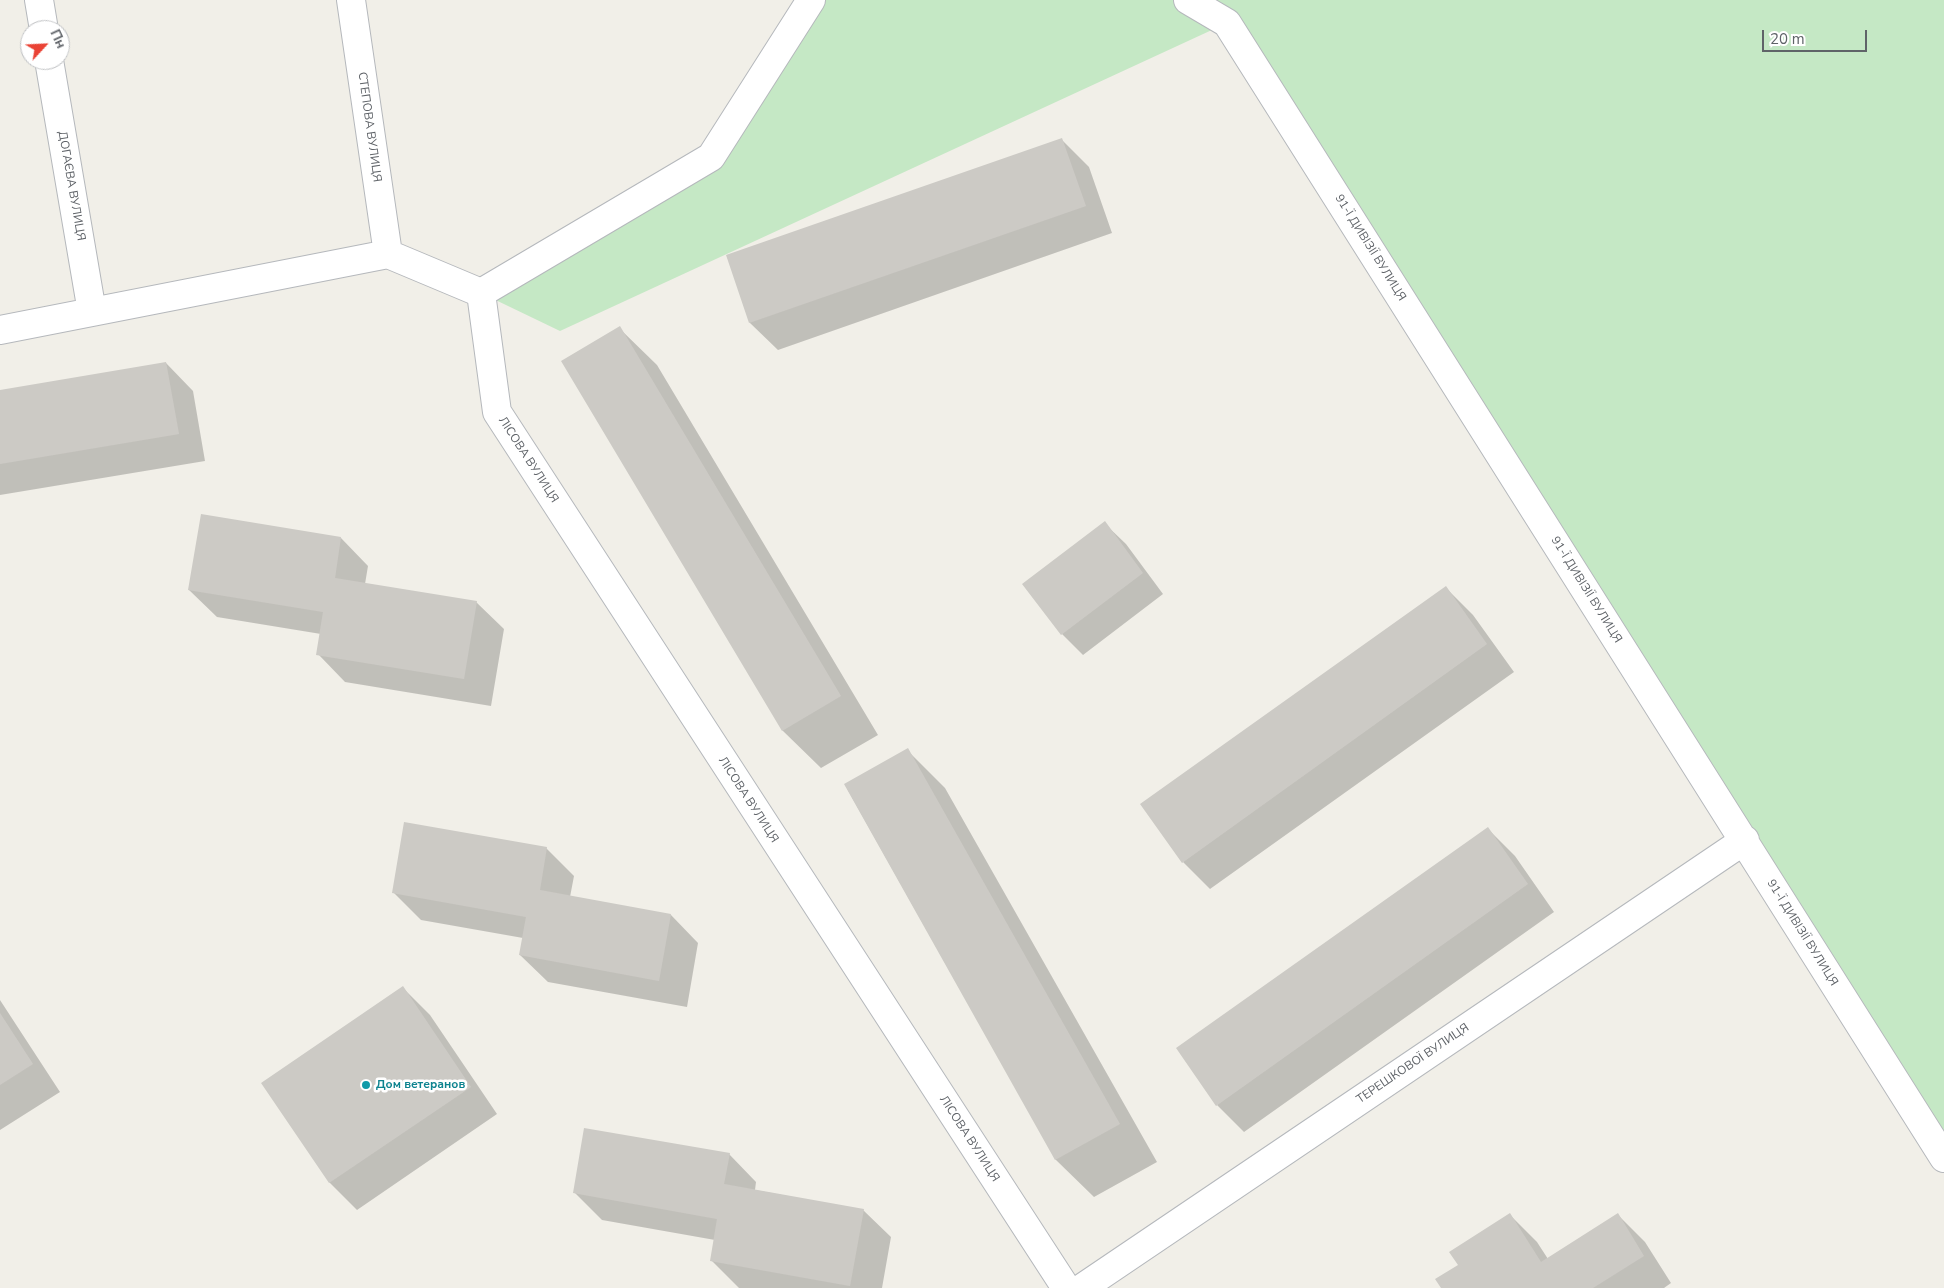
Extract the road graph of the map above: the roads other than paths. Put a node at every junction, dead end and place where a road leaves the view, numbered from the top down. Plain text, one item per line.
1 (39, 0) edge
2 (351, 0) edge
3 (811, 0) edge
4 (1188, 0) edge
5 (42, 20) edge
6 (51, 70) edge
7 (388, 254) junction
8 (481, 293) junction
9 (92, 312) junction
10 (0, 330) edge
11 (1745, 840) junction
12 (1944, 1158) edge
13 (1066, 1288) edge
14 (1082, 1288) edge

1 - 5 street
2 - 7 street, СТЕПОВА ВУЛИЦЯ
3 - 8 street
4 - 11 street, 91-Ї ДИВІЗІЇ ВУЛИЦЯ
6 - 9 street, ДОГАЄВА ВУЛИЦЯ
7 - 8 street
7 - 9 street
8 - 13 street, ЛІСОВА ВУЛИЦЯ
9 - 10 street
11 - 12 street, 91-Ї ДИВІЗІЇ ВУЛИЦЯ
11 - 14 street, ТЕРЕШКОВОЇ ВУЛИЦЯ

